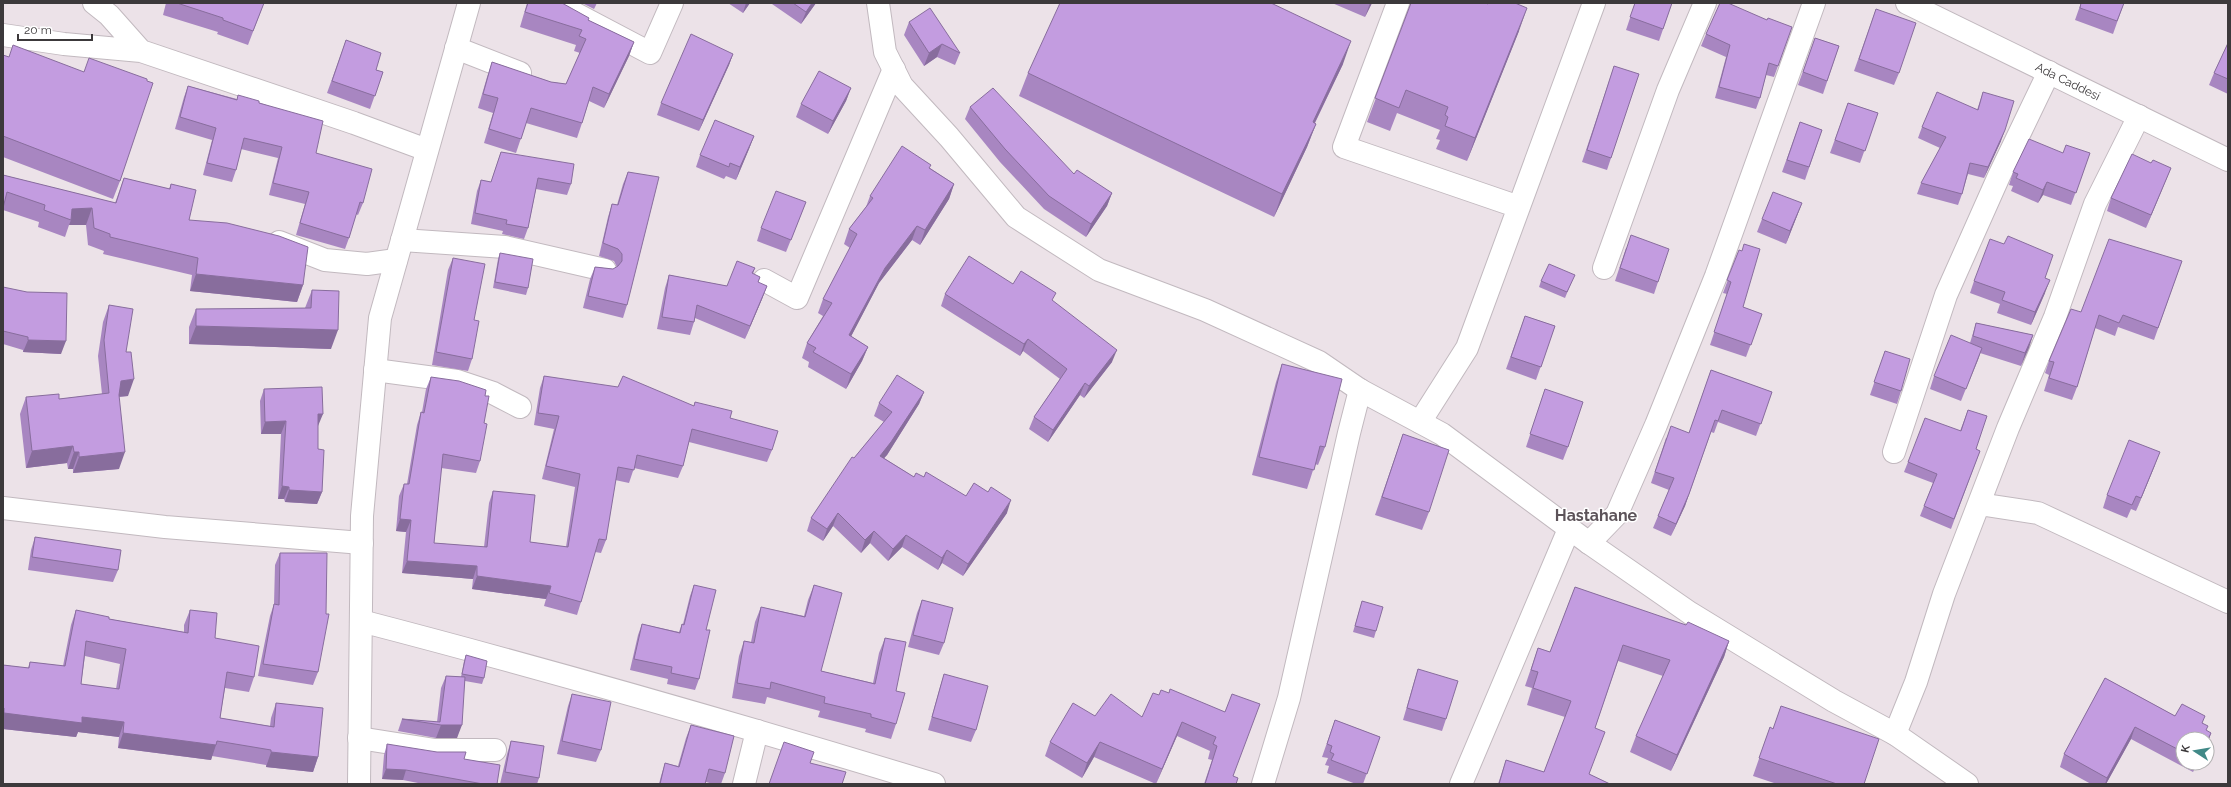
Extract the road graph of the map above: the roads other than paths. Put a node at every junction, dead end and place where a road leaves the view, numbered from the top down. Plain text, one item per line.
1 (94, 3) edge
2 (469, 3) edge
3 (555, 3) edge
4 (672, 3) edge
5 (878, 3) edge
6 (1398, 3) edge
7 (1594, 3) edge
8 (1705, 3) edge
9 (1814, 3) edge
10 (1907, 3) edge
11 (3, 35) edge
12 (456, 48) junction
13 (141, 51) junction
14 (894, 69) junction
15 (2049, 72) junction
16 (536, 79) edge
17 (2139, 116) junction
18 (427, 150) junction
19 (2228, 160) edge
20 (1519, 207) junction
21 (262, 238) edge
22 (399, 250) junction
23 (1604, 268) dead end
24 (605, 270) edge
25 (764, 280) dead end
26 (375, 370) junction
27 (1360, 390) junction
28 (520, 407) dead end
29 (1420, 422) junction
30 (1894, 452) dead end
31 (1979, 504) junction
32 (3, 508) edge
33 (1569, 529) junction
34 (362, 543) junction
35 (1589, 543) junction
36 (2228, 602) edge
37 (361, 621) junction
38 (757, 730) junction
39 (1895, 734) junction
40 (359, 738) junction
41 (495, 750) dead end
42 (359, 784) edge
43 (744, 784) edge
44 (934, 784) edge
45 (1263, 784) edge
46 (1461, 784) edge
47 (1968, 784) edge

1 - 13 street
2 - 12 street
3 - 4 street
5 - 14 street
6 - 20 street
7 - 20 street
8 - 23 street
9 - 35 street
10 - 15 street, Ada Caddesi
11 - 13 street
12 - 16 street
12 - 18 street
13 - 18 street
14 - 25 street
14 - 27 street
15 - 17 street, Ada Caddesi
15 - 30 street
17 - 19 street, Ada Caddesi
17 - 31 street
18 - 22 street
20 - 29 street
21 - 22 street
22 - 24 street
22 - 26 street
26 - 28 street
26 - 34 street
27 - 29 street
27 - 45 street
29 - 33 street
31 - 36 street
31 - 39 street
32 - 34 street
33 - 35 street
33 - 46 street
34 - 37 street
35 - 39 street
37 - 38 street
37 - 40 street
38 - 43 street
38 - 44 street
39 - 47 street
40 - 41 street
40 - 42 street

